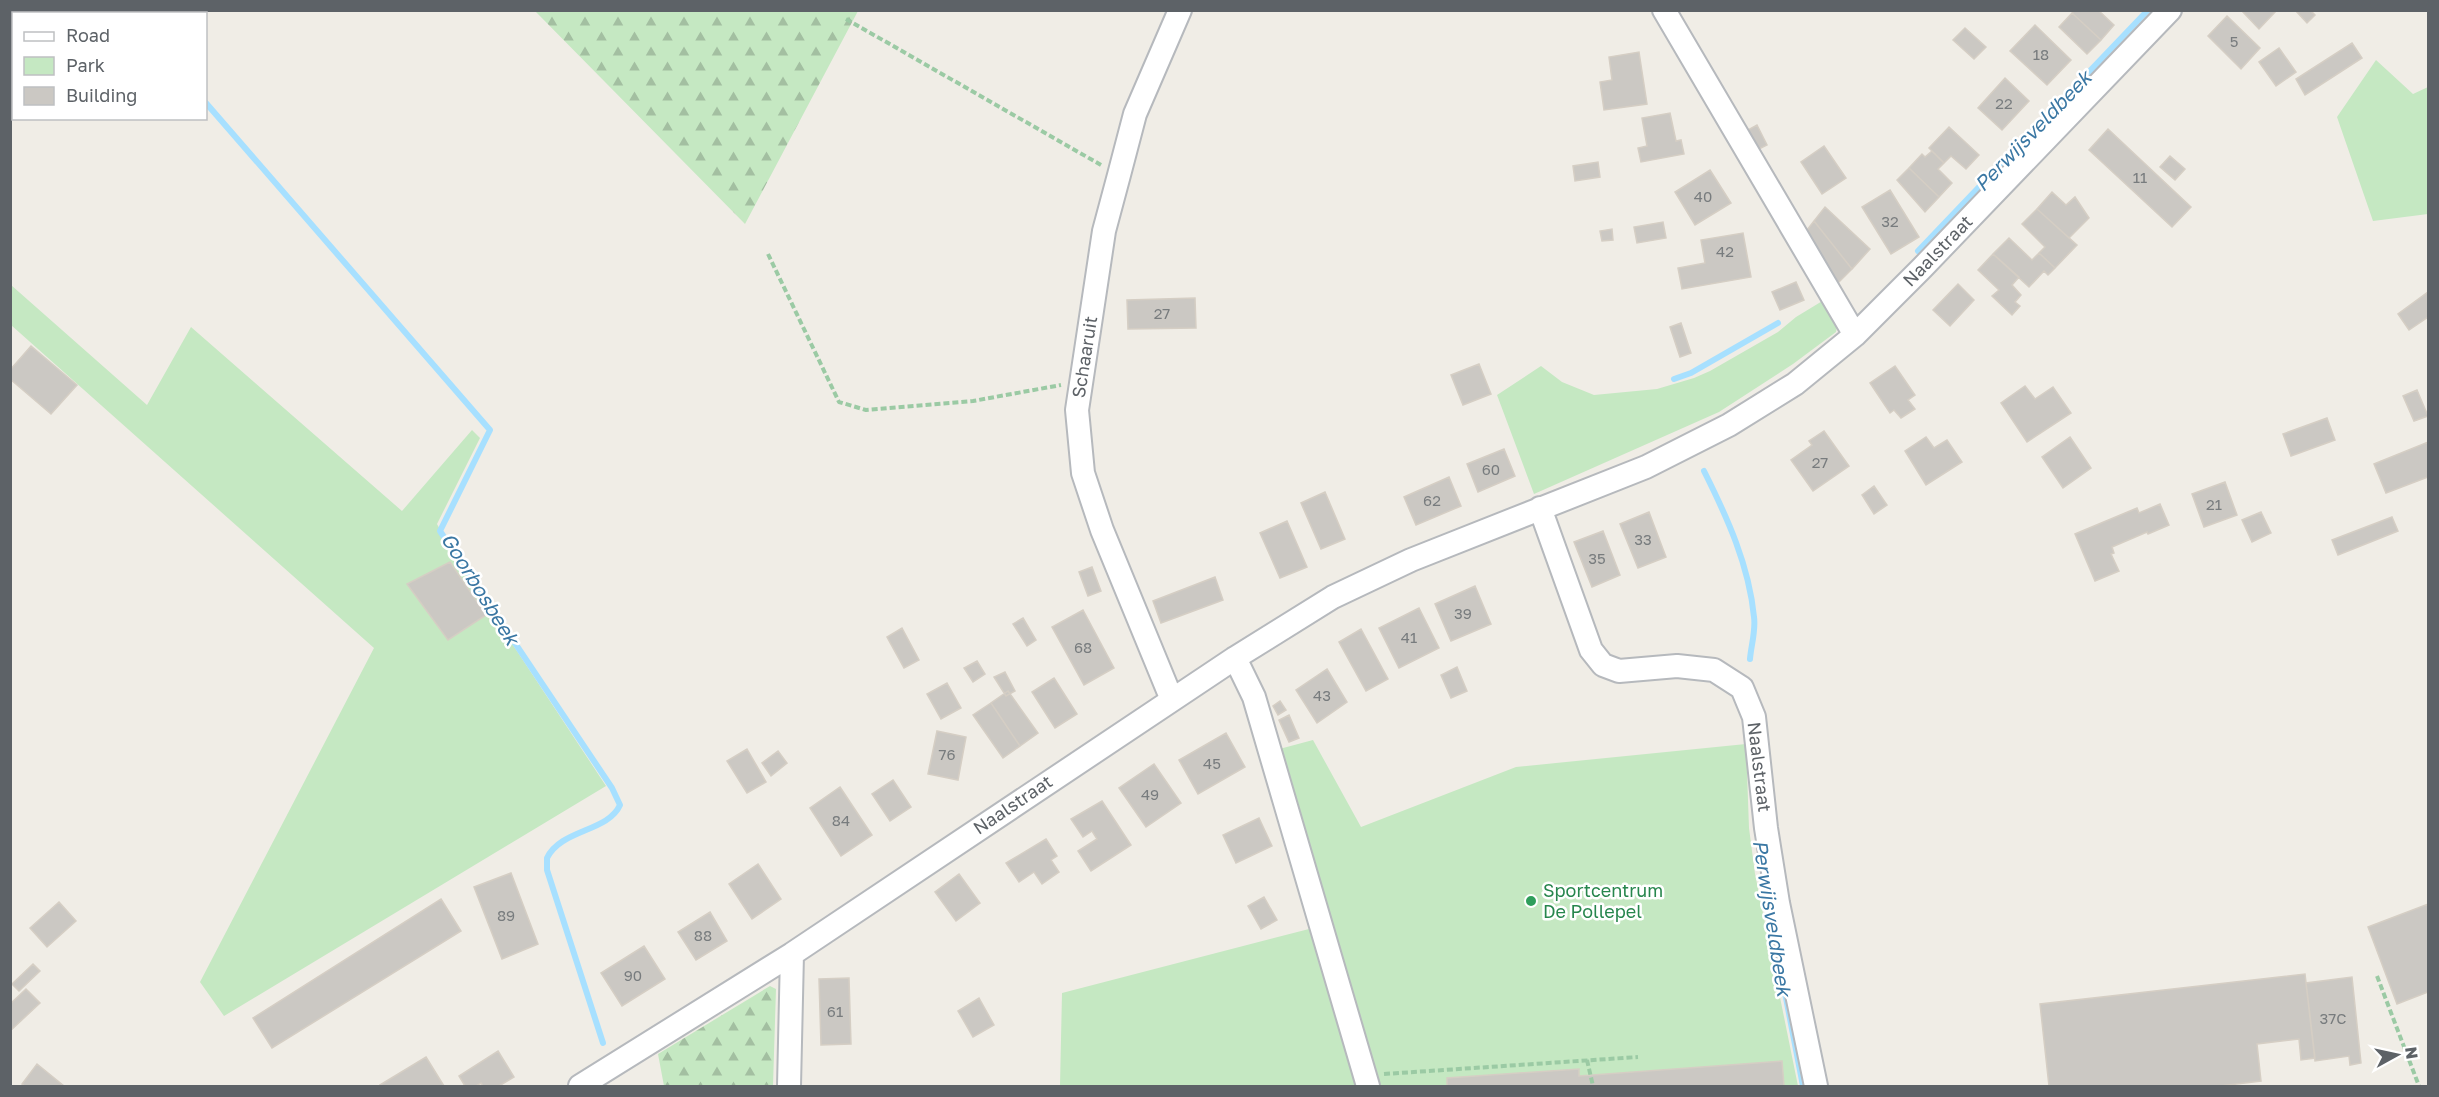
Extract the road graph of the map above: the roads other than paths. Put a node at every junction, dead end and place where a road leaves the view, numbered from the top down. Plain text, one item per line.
1 (1180, 10) edge
2 (1664, 10) edge
3 (2170, 10) edge
4 (1855, 335) junction
5 (1540, 508) junction
6 (1235, 658) junction
7 (1172, 700) junction
8 (792, 954) junction
9 (1367, 1081) edge
10 (580, 1086) edge
11 (789, 1086) edge
12 (1816, 1086) edge

1 - 7 street, Schaaruit
2 - 4 street
3 - 4 street, Naalstraat
4 - 5 street, Naalstraat
5 - 6 street, Naalstraat
5 - 12 street, Naalstraat
6 - 7 street, Naalstraat
6 - 9 street
7 - 8 street, Naalstraat
8 - 10 street, Naalstraat
8 - 11 street

